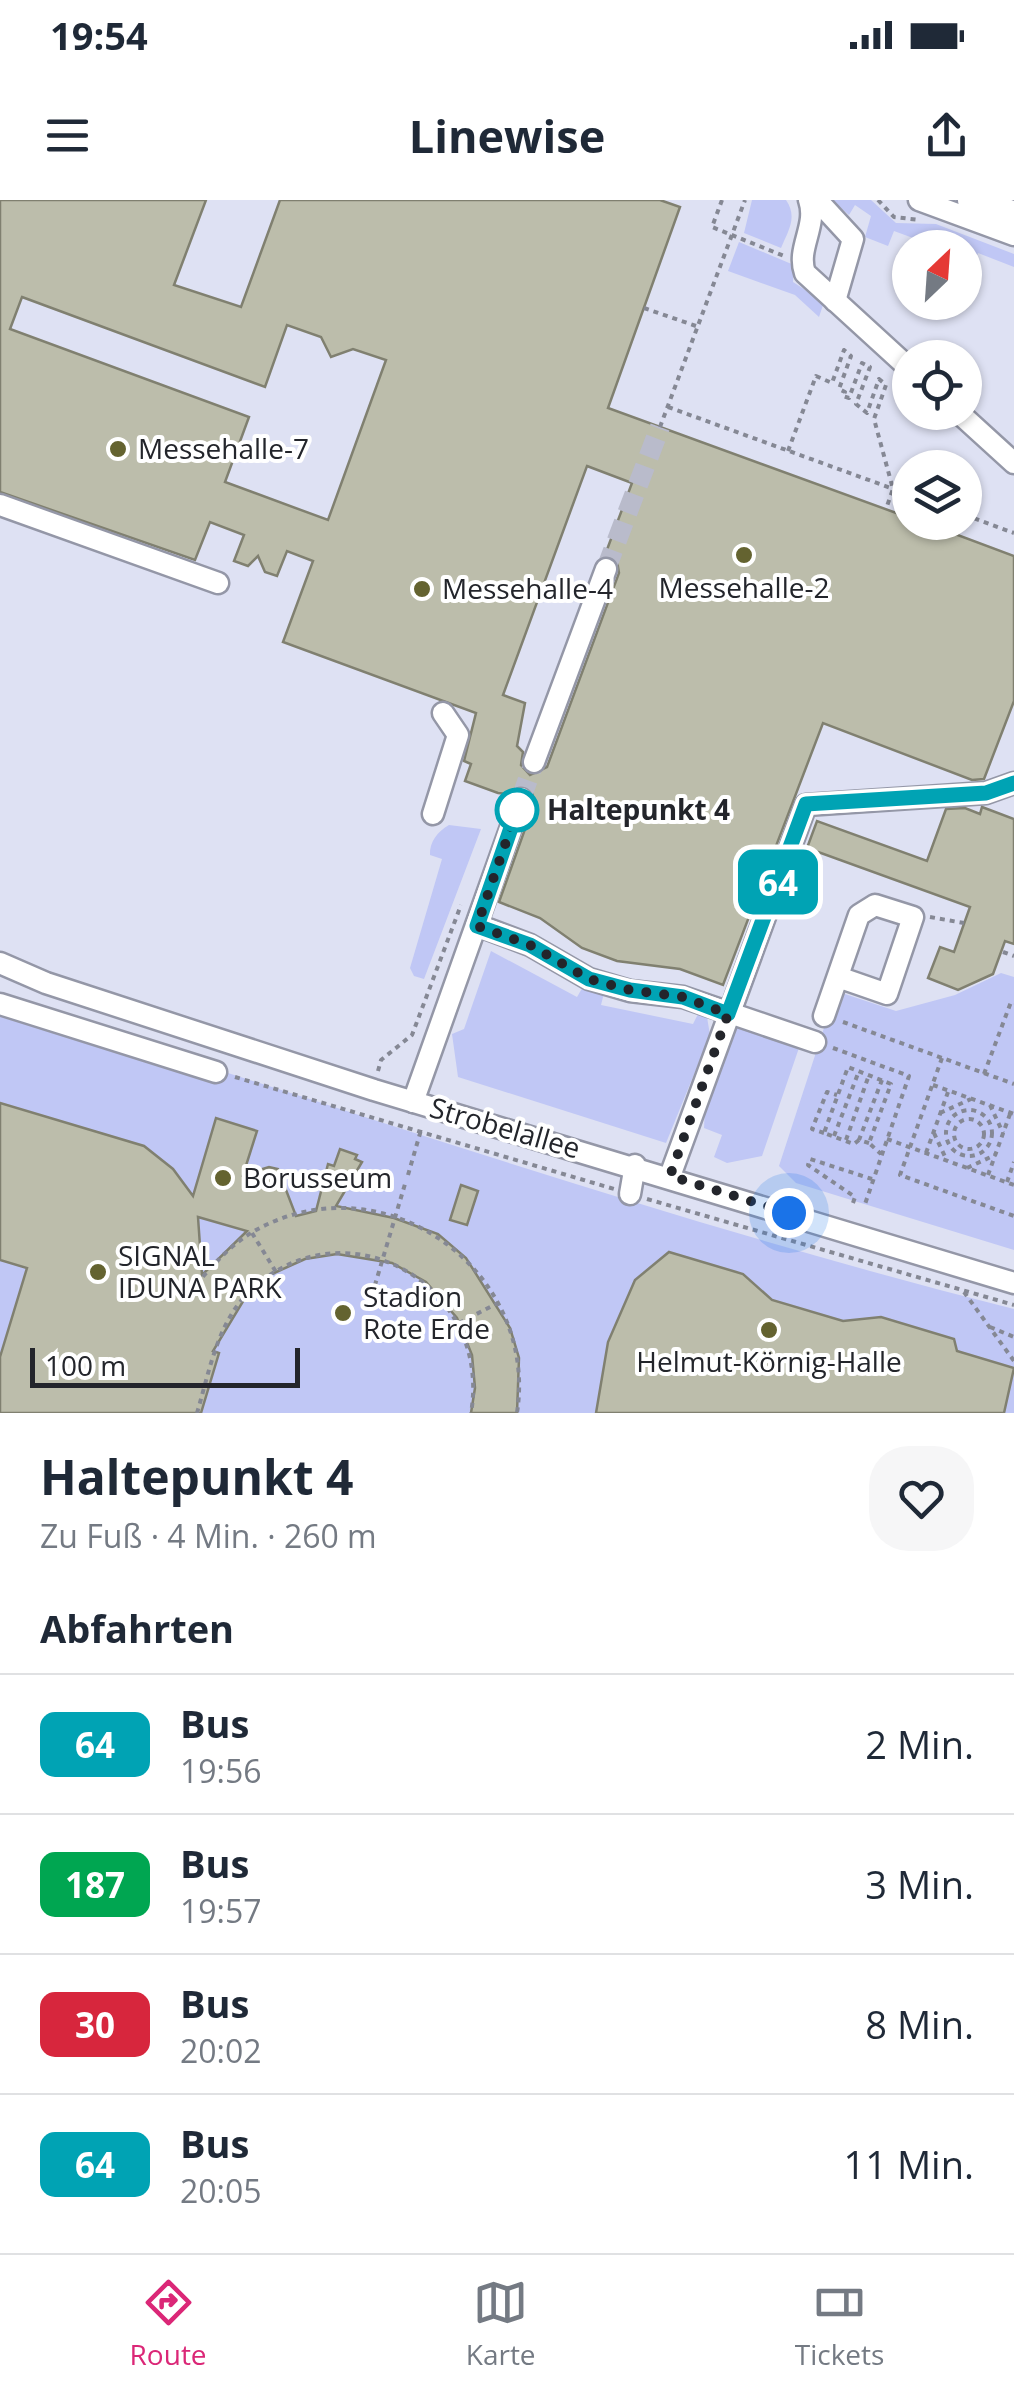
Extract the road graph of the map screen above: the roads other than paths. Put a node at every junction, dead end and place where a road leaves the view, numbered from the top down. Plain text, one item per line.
1 (809, 200) edge
2 (817, 200) edge
3 (919, 200) edge
4 (972, 200) edge
5 (1014, 216) edge
6 (1014, 235) edge
7 (835, 300) junction
8 (892, 352) edge
9 (978, 430) edge
10 (1014, 463) edge
11 (0, 505) edge
12 (606, 569) tunnel mouth
13 (218, 583) dead end
14 (443, 713) dead end
15 (534, 762) tunnel mouth
16 (1014, 783) edge
17 (521, 799) tunnel mouth
18 (433, 814) dead end
19 (477, 926) junction
20 (0, 963) edge
21 (838, 976) junction
22 (0, 1004) edge
23 (728, 1014) junction
24 (824, 1016) road end
25 (815, 1042) road end
26 (216, 1072) road end
27 (413, 1102) junction
28 (634, 1166) junction
29 (670, 1176) junction
30 (630, 1194) road end
31 (1014, 1283) edge

1 - 7 street
2 - 7 street
3 - 6 street
4 - 5 main road
7 - 8 street
9 - 10 street
11 - 13 street
12 - 15 street
14 - 18 street
16 - 23 street
17 - 19 street
19 - 23 street
19 - 27 street
20 - 27 street, Strobelallee
21 - 21 street
21 - 24 street
22 - 26 street
23 - 25 street
23 - 29 street
27 - 28 street, Strobelallee
28 - 29 street, Strobelallee
28 - 30 street
29 - 31 street, Strobelallee

